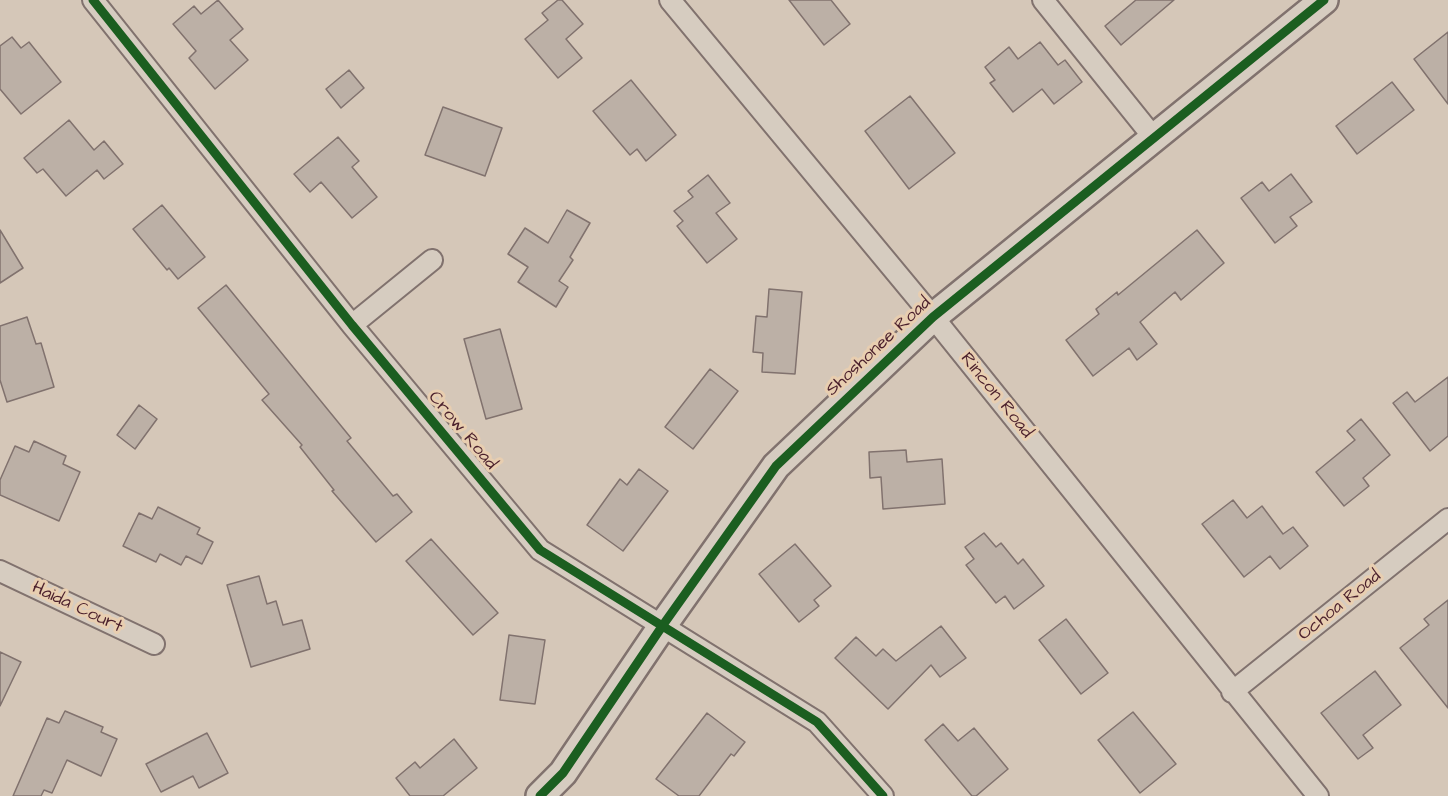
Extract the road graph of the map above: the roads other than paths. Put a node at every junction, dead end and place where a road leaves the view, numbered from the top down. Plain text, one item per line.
1 (670, 0) edge
2 (1043, 0) edge
3 (1324, 0) edge
4 (97, 1) edge
5 (1154, 138) junction
6 (432, 260) dead end
7 (933, 317) junction
8 (352, 325) junction
9 (1448, 519) edge
10 (0, 572) edge
11 (663, 625) junction
12 (153, 644) dead end
13 (1232, 692) junction
14 (540, 796) edge
15 (884, 796) edge
16 (1318, 796) edge

1 - 7 street, Rincon Road
2 - 5 street
3 - 5 street, Shoshonee Road
4 - 8 street, Crow Road
5 - 7 street, Shoshonee Road
6 - 8 street
7 - 11 street, Shoshonee Road
7 - 13 street, Rincon Road
8 - 11 street, Crow Road
9 - 13 street, Ochoa Road
10 - 12 street, Haida Court
11 - 14 street, Shoshonee Road
11 - 15 street, Crow Road
13 - 16 street, Rincon Road

